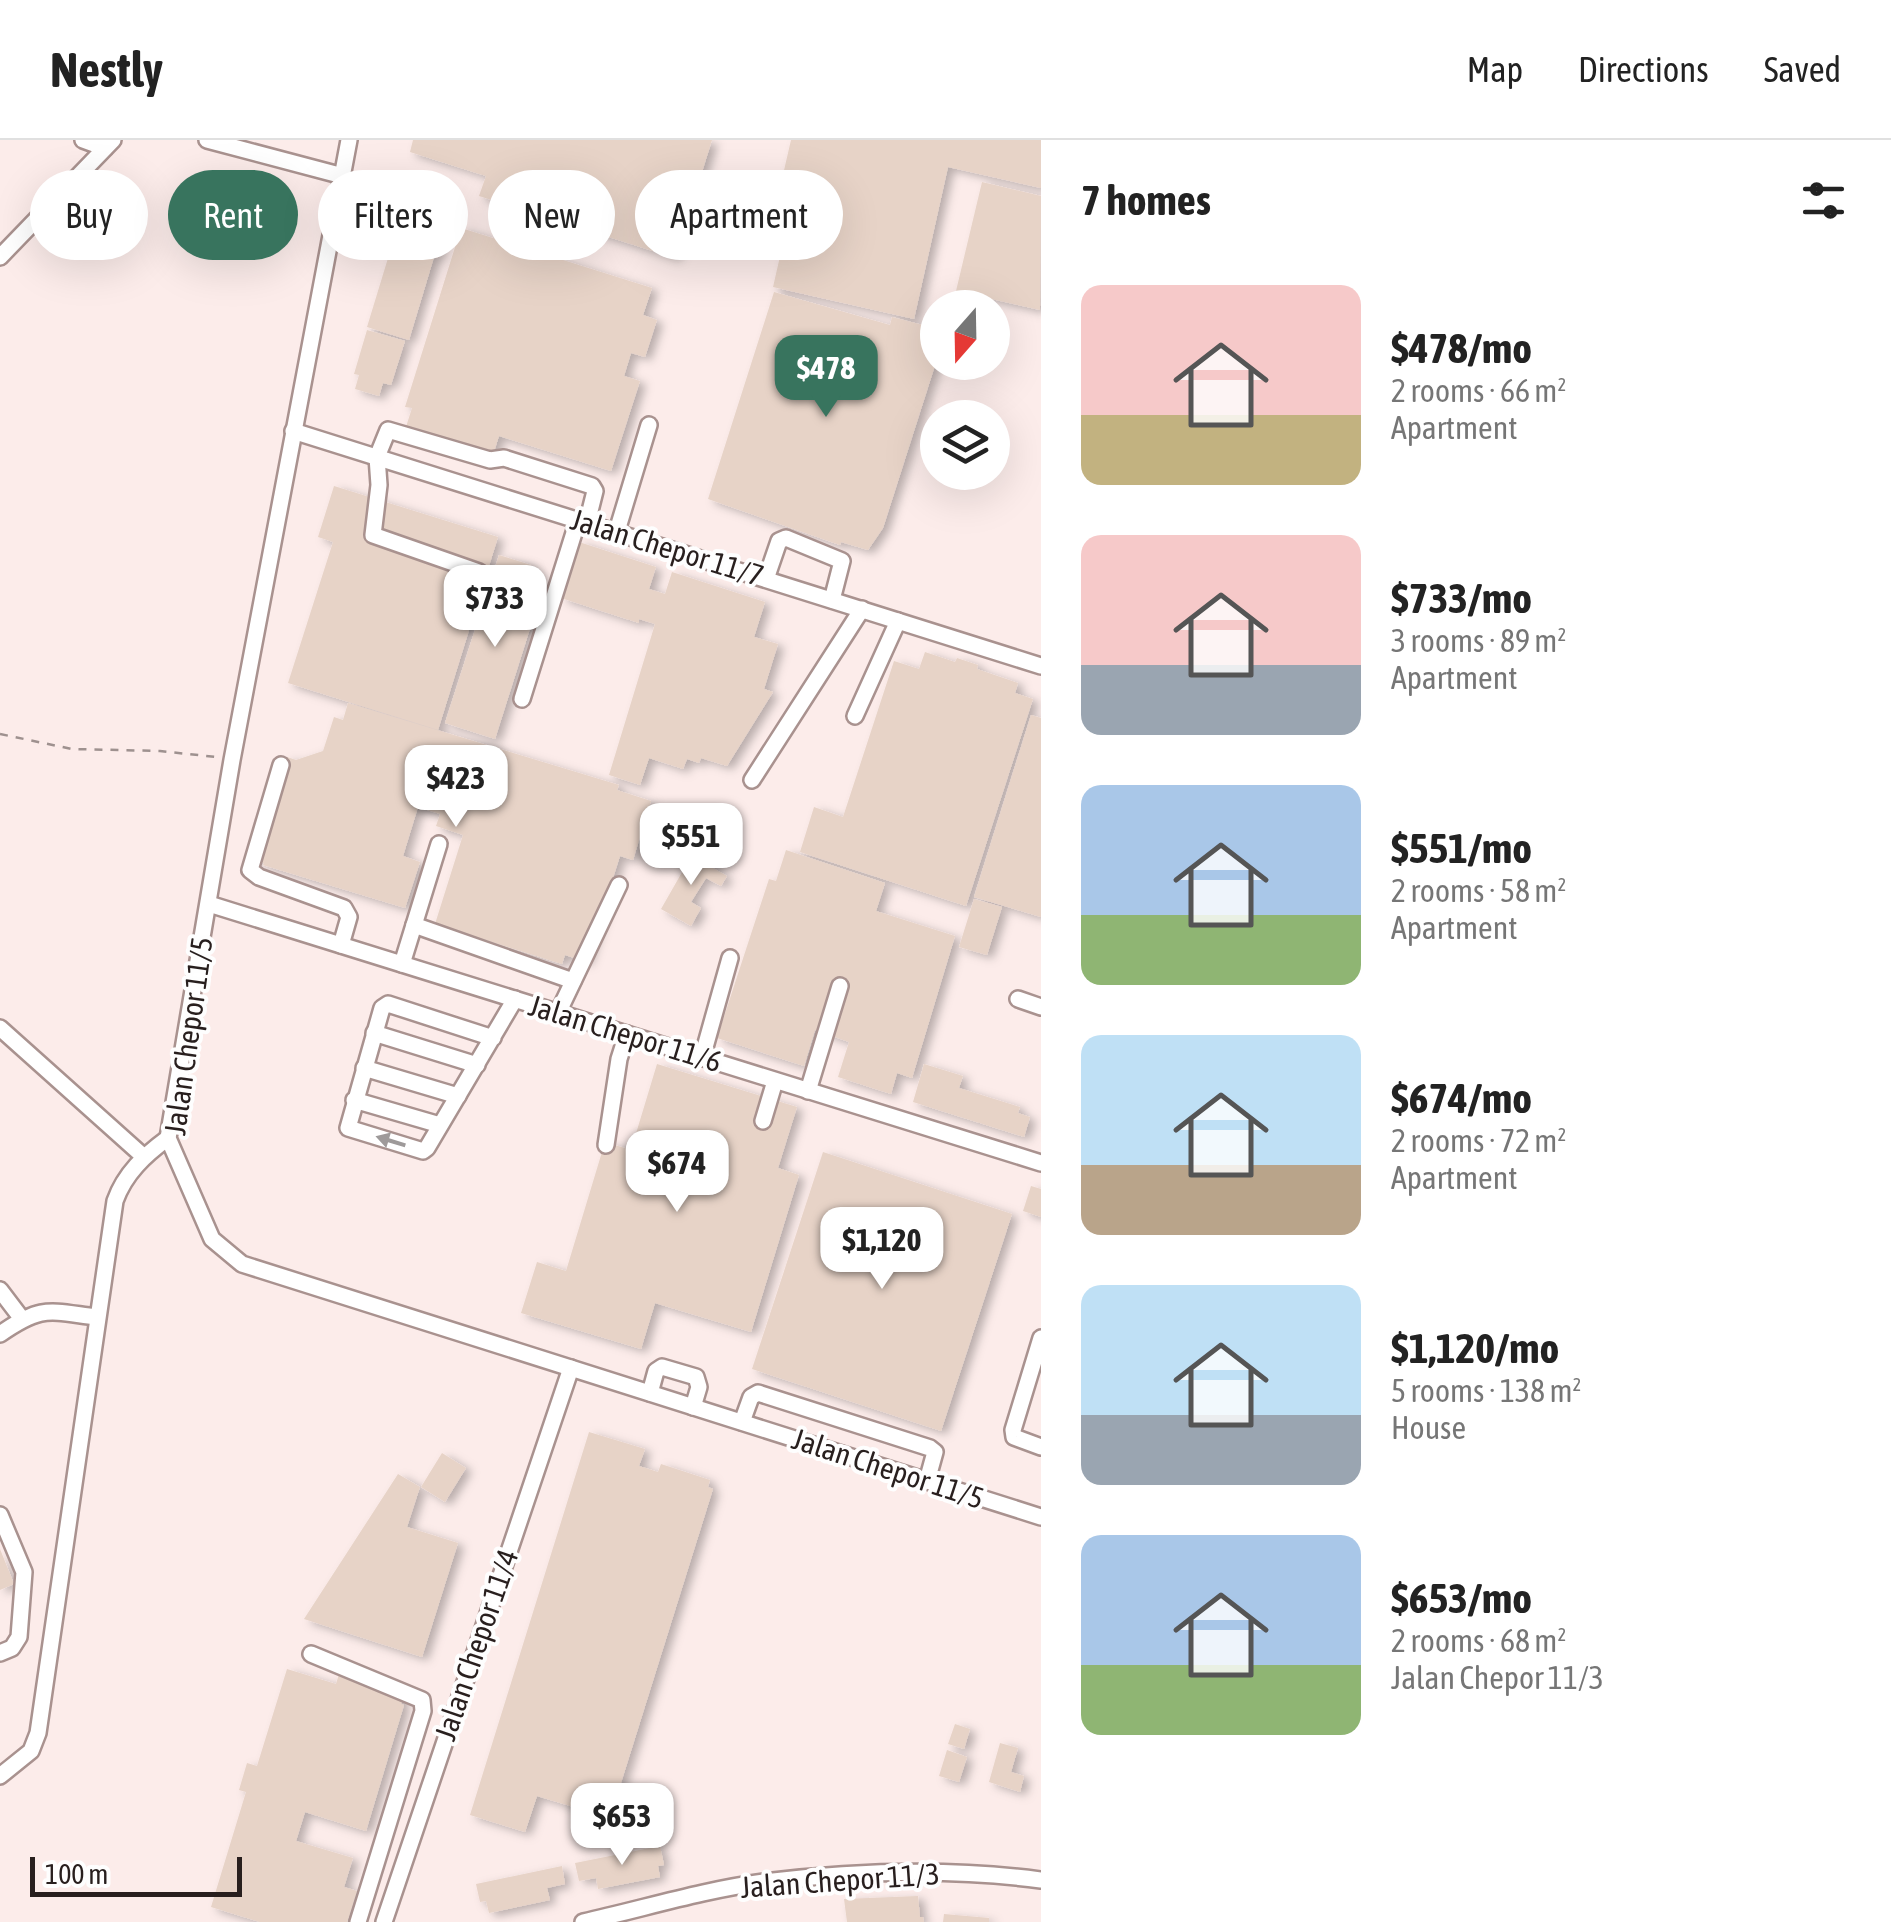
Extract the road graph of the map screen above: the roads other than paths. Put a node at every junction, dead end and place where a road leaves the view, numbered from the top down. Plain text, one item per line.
1 (82, 140) edge
2 (207, 140) edge
3 (349, 140) edge
4 (109, 144) edge
5 (320, 170) edge
6 (344, 170) edge
7 (3, 250) edge
8 (327, 260) edge
9 (649, 425) dead end
10 (293, 431) junction
11 (376, 457) junction
12 (582, 521) junction
13 (617, 531) junction
14 (479, 572) dead end
15 (766, 579) junction
16 (832, 600) junction
17 (862, 610) junction
18 (898, 621) junction
19 (1041, 666) edge
20 (522, 699) dead end
21 (855, 716) dead end
22 (282, 765) dead end
23 (752, 780) dead end
24 (439, 844) dead end
25 (619, 885) dead end
26 (209, 904) junction
27 (414, 925) junction
28 (341, 945) junction
29 (730, 958) dead end
30 (402, 964) junction
31 (573, 982) junction
32 (840, 986) dead end
33 (516, 1000) junction
34 (1018, 1000) dead end
35 (1041, 1007) edge
36 (558, 1012) junction
37 (0, 1028) edge
38 (374, 1033) junction
39 (627, 1034) junction
40 (493, 1038) junction
41 (702, 1058) junction
42 (477, 1065) junction
43 (364, 1068) junction
44 (776, 1081) junction
45 (808, 1091) junction
46 (458, 1096) junction
47 (354, 1100) junction
48 (763, 1121) dead end
49 (440, 1125) junction
50 (168, 1138) junction
51 (606, 1145) dead end
52 (143, 1156) junction
53 (1041, 1164) edge
54 (0, 1290) edge
55 (96, 1317) junction
56 (22, 1319) junction
57 (0, 1334) edge
58 (1041, 1338) edge
59 (571, 1368) junction
60 (650, 1393) junction
61 (693, 1407) junction
62 (742, 1422) junction
63 (1041, 1448) edge
64 (927, 1481) junction
65 (0, 1515) edge
66 (1041, 1517) edge
67 (0, 1653) edge
68 (311, 1654) dead end
69 (0, 1776) edge
70 (1041, 1880) edge
71 (358, 1922) edge
72 (385, 1922) edge
73 (583, 1922) edge

1 - 4 street
2 - 5 street
3 - 6 street, Jalan Chepor 11/5
4 - 7 street
8 - 10 street, Jalan Chepor 11/5
9 - 13 street
10 - 11 street, Jalan Chepor 11/7
10 - 26 street, Jalan Chepor 11/5
11 - 12 street, Jalan Chepor 11/7
11 - 12 street
11 - 14 street
12 - 13 street, Jalan Chepor 11/7
12 - 20 street
13 - 15 street, Jalan Chepor 11/7
15 - 16 street, Jalan Chepor 11/7
15 - 16 street
16 - 17 street, Jalan Chepor 11/7
17 - 18 street, Jalan Chepor 11/7
17 - 23 street
18 - 19 street, Jalan Chepor 11/7
18 - 21 street
22 - 28 street
24 - 27 street
25 - 31 street
26 - 28 street, Jalan Chepor 11/6
26 - 50 street, Jalan Chepor 11/5
27 - 30 street
27 - 31 street
28 - 30 street, Jalan Chepor 11/6
29 - 41 street
30 - 33 street, Jalan Chepor 11/6
31 - 36 street
32 - 45 street
33 - 36 street, Jalan Chepor 11/6
33 - 40 street
34 - 35 street
36 - 39 street, Jalan Chepor 11/6
37 - 52 street
38 - 40 street
38 - 42 street
38 - 43 street
39 - 41 street, Jalan Chepor 11/6
39 - 51 street
40 - 42 street
41 - 44 street, Jalan Chepor 11/6
42 - 46 street
43 - 46 street
43 - 47 street
44 - 45 street, Jalan Chepor 11/6
44 - 48 street
45 - 53 street, Jalan Chepor 11/6
46 - 49 street
47 - 49 street
49 -> 47 street
50 - 52 street
50 - 59 street, Jalan Chepor 11/5
52 - 55 street
54 - 56 street
55 - 56 street
55 - 69 street
56 - 57 street
58 - 63 street
59 - 60 street, Jalan Chepor 11/5
59 - 72 street, Jalan Chepor 11/4
60 - 61 street, Jalan Chepor 11/5
60 - 61 street
61 - 62 street, Jalan Chepor 11/5
62 - 64 street, Jalan Chepor 11/5
62 - 64 street
64 - 66 street, Jalan Chepor 11/5
65 - 67 street
68 - 71 street
70 - 73 street, Jalan Chepor 11/3

